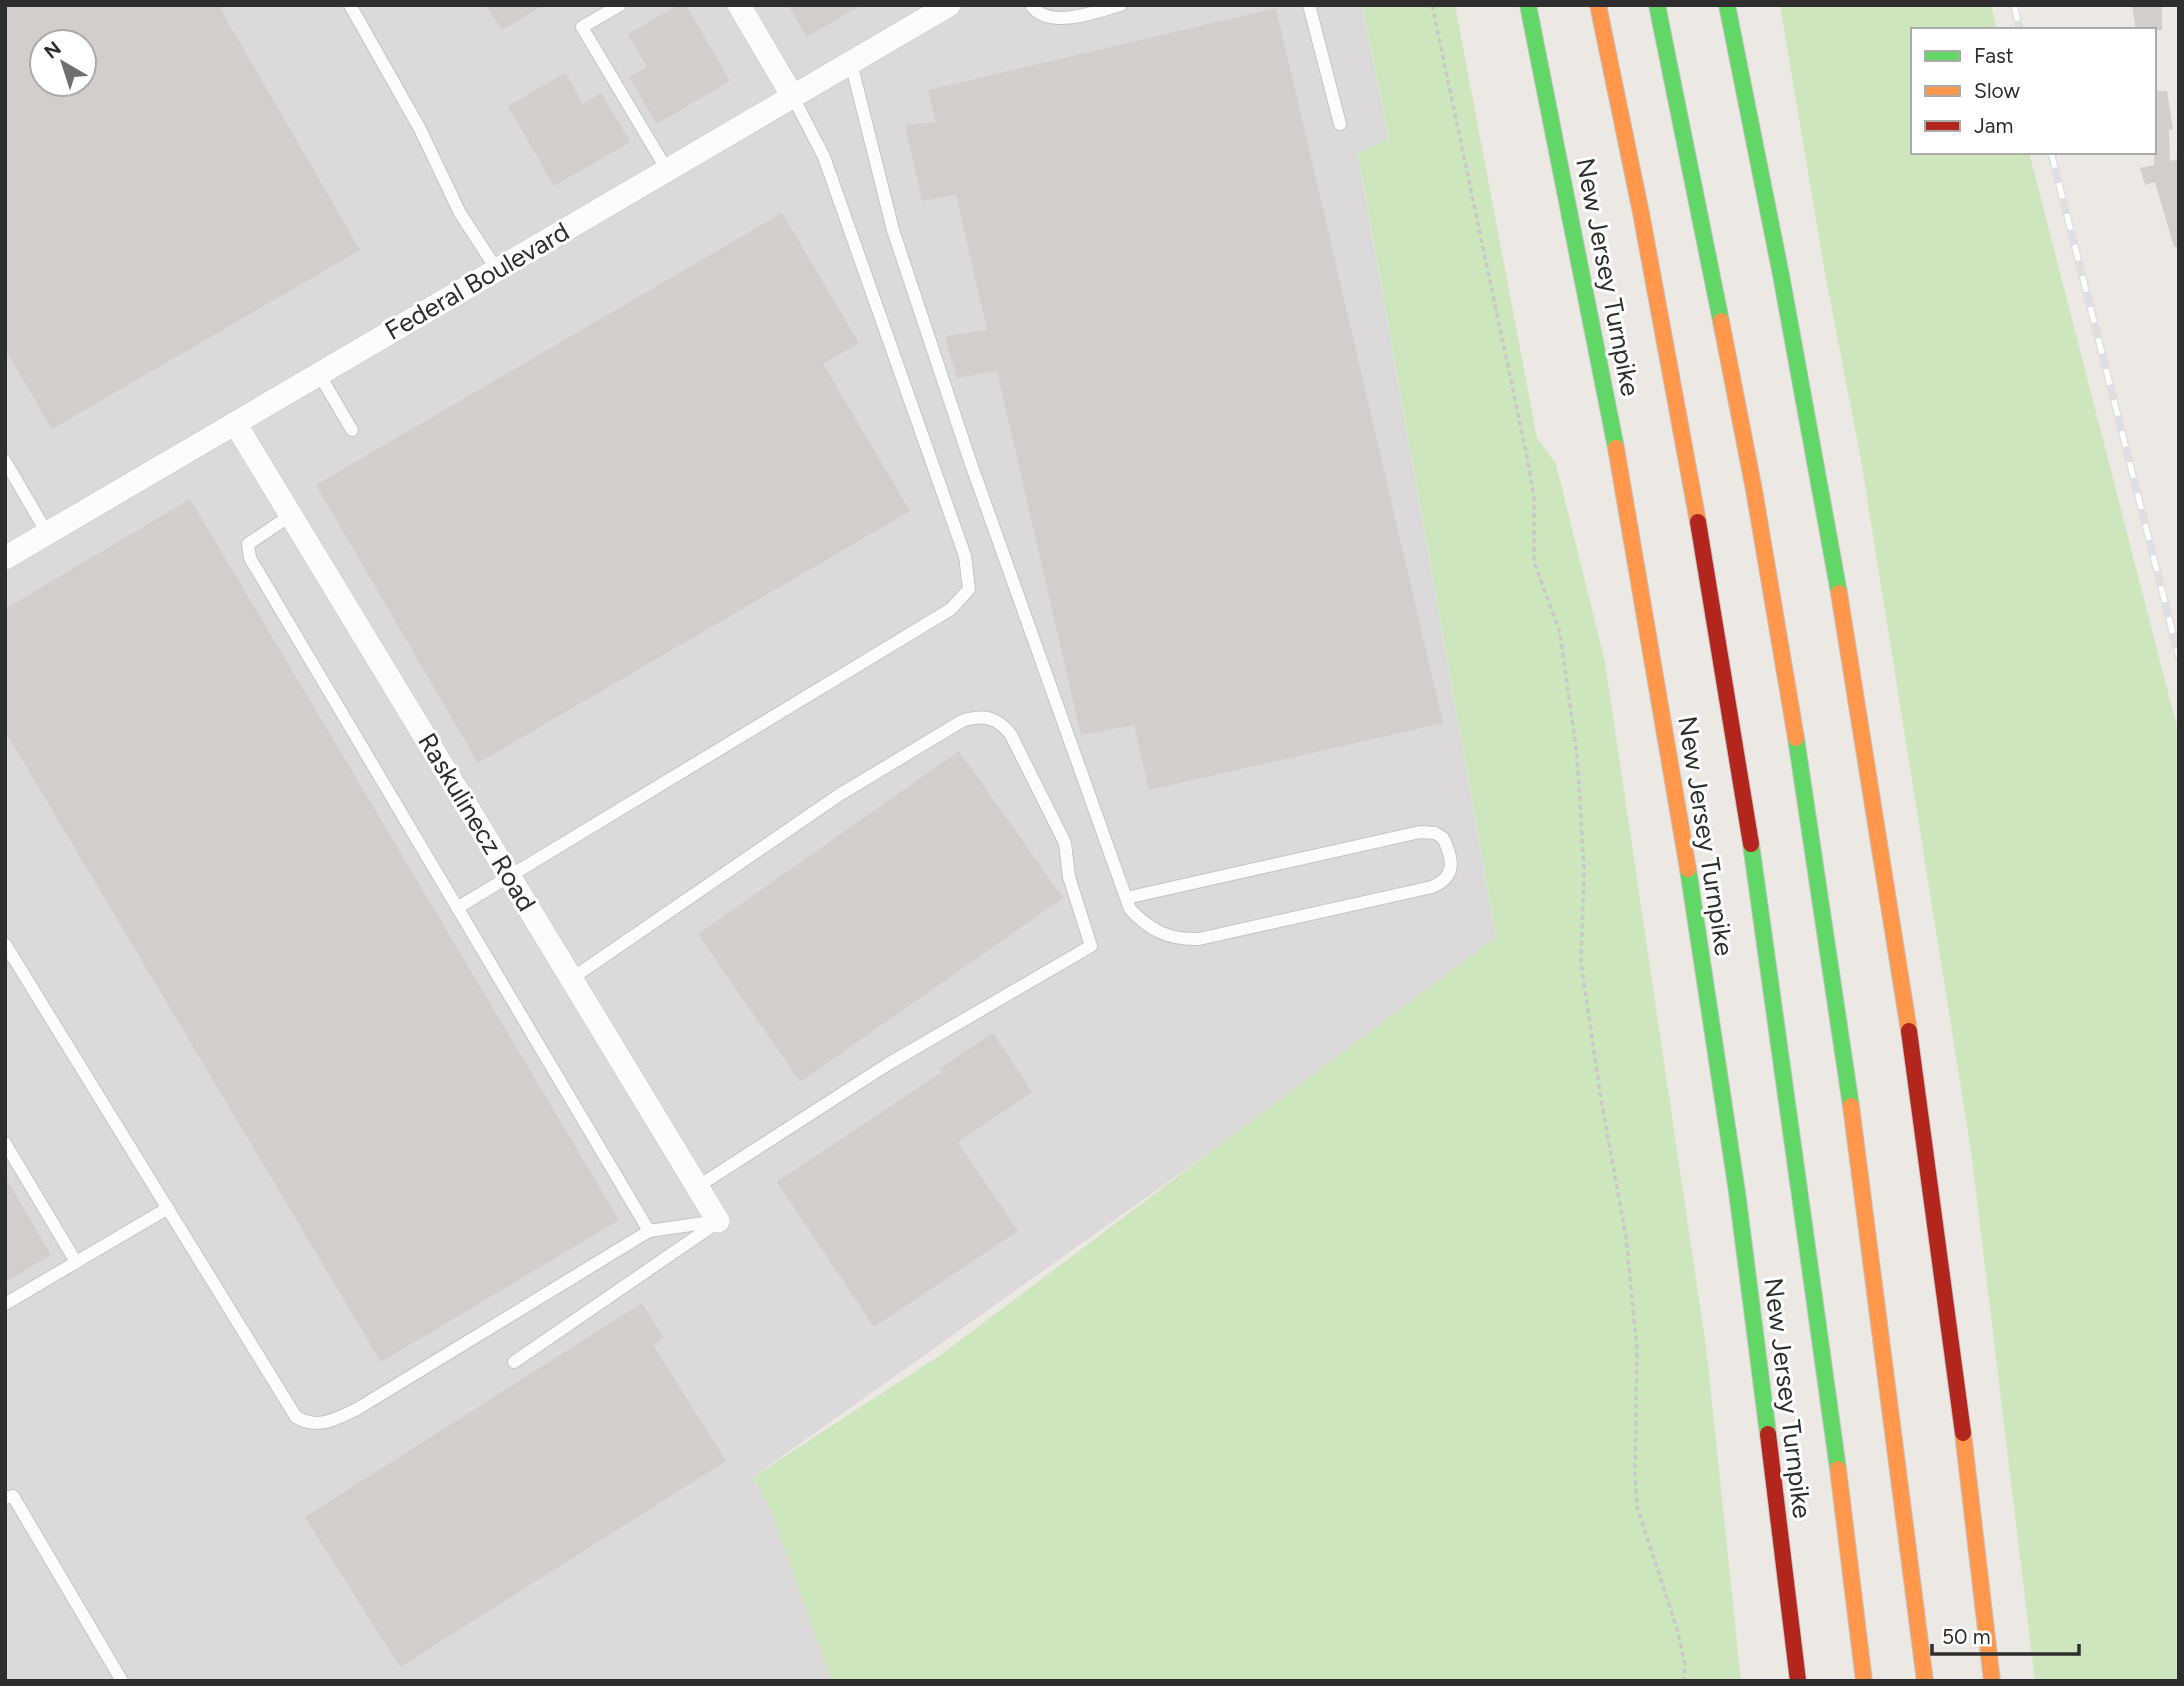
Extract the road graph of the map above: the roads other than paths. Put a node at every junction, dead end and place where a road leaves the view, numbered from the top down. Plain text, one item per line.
1 (349, 5) edge
2 (620, 5) edge
3 (739, 5) edge
4 (949, 5) edge
5 (1031, 5) edge
6 (1309, 5) edge
7 (1528, 5) edge
8 (1598, 5) edge
9 (1657, 5) edge
10 (1727, 5) edge
11 (1115, 6) edge
12 (851, 63) junction
13 (793, 97) junction
14 (1340, 124) dead end
15 (667, 170) junction
16 (497, 270) junction
17 (319, 374) junction
18 (236, 423) junction
19 (352, 430) dead end
20 (5, 461) edge
21 (291, 515) junction
22 (47, 533) junction
23 (5, 558) edge
24 (510, 876) junction
25 (1126, 898) junction
26 (457, 908) junction
27 (5, 944) edge
28 (571, 979) junction
29 (5, 1143) edge
30 (697, 1187) junction
31 (168, 1208) junction
32 (718, 1221) junction
33 (649, 1231) junction
34 (76, 1262) junction
35 (5, 1304) edge
36 (514, 1362) dead end
37 (5, 1498) edge
38 (122, 1681) edge
39 (1798, 1681) edge
40 (1864, 1681) edge
41 (1925, 1681) edge
42 (1992, 1681) edge

1 - 16 lane
2 - 15 lane
3 - 13 street
4 - 12 street, Federal Boulevard
5 - 11 lane
6 - 14 lane
7 - 39 highway, New Jersey Turnpike
8 - 40 highway, New Jersey Turnpike
9 - 41 highway
10 - 42 highway
12 - 13 street, Federal Boulevard
12 - 25 lane
13 - 15 street, Federal Boulevard
13 - 24 lane
15 - 16 street, Federal Boulevard
16 - 17 street, Federal Boulevard
17 - 18 street, Federal Boulevard
17 - 19 lane
18 - 21 street, Raskulinecz Road
18 - 22 street, Federal Boulevard
20 - 22 lane
21 - 24 street, Raskulinecz Road
21 - 26 lane
22 - 23 street, Federal Boulevard
24 - 26 lane
24 - 28 street, Raskulinecz Road
25 - 25 lane
26 - 33 lane
27 - 31 lane
28 - 30 street, Raskulinecz Road
28 - 30 lane
29 - 34 lane
30 - 32 street, Raskulinecz Road
31 - 33 lane
31 - 34 lane
32 - 33 lane
32 - 36 lane
34 - 35 lane
37 - 38 lane

